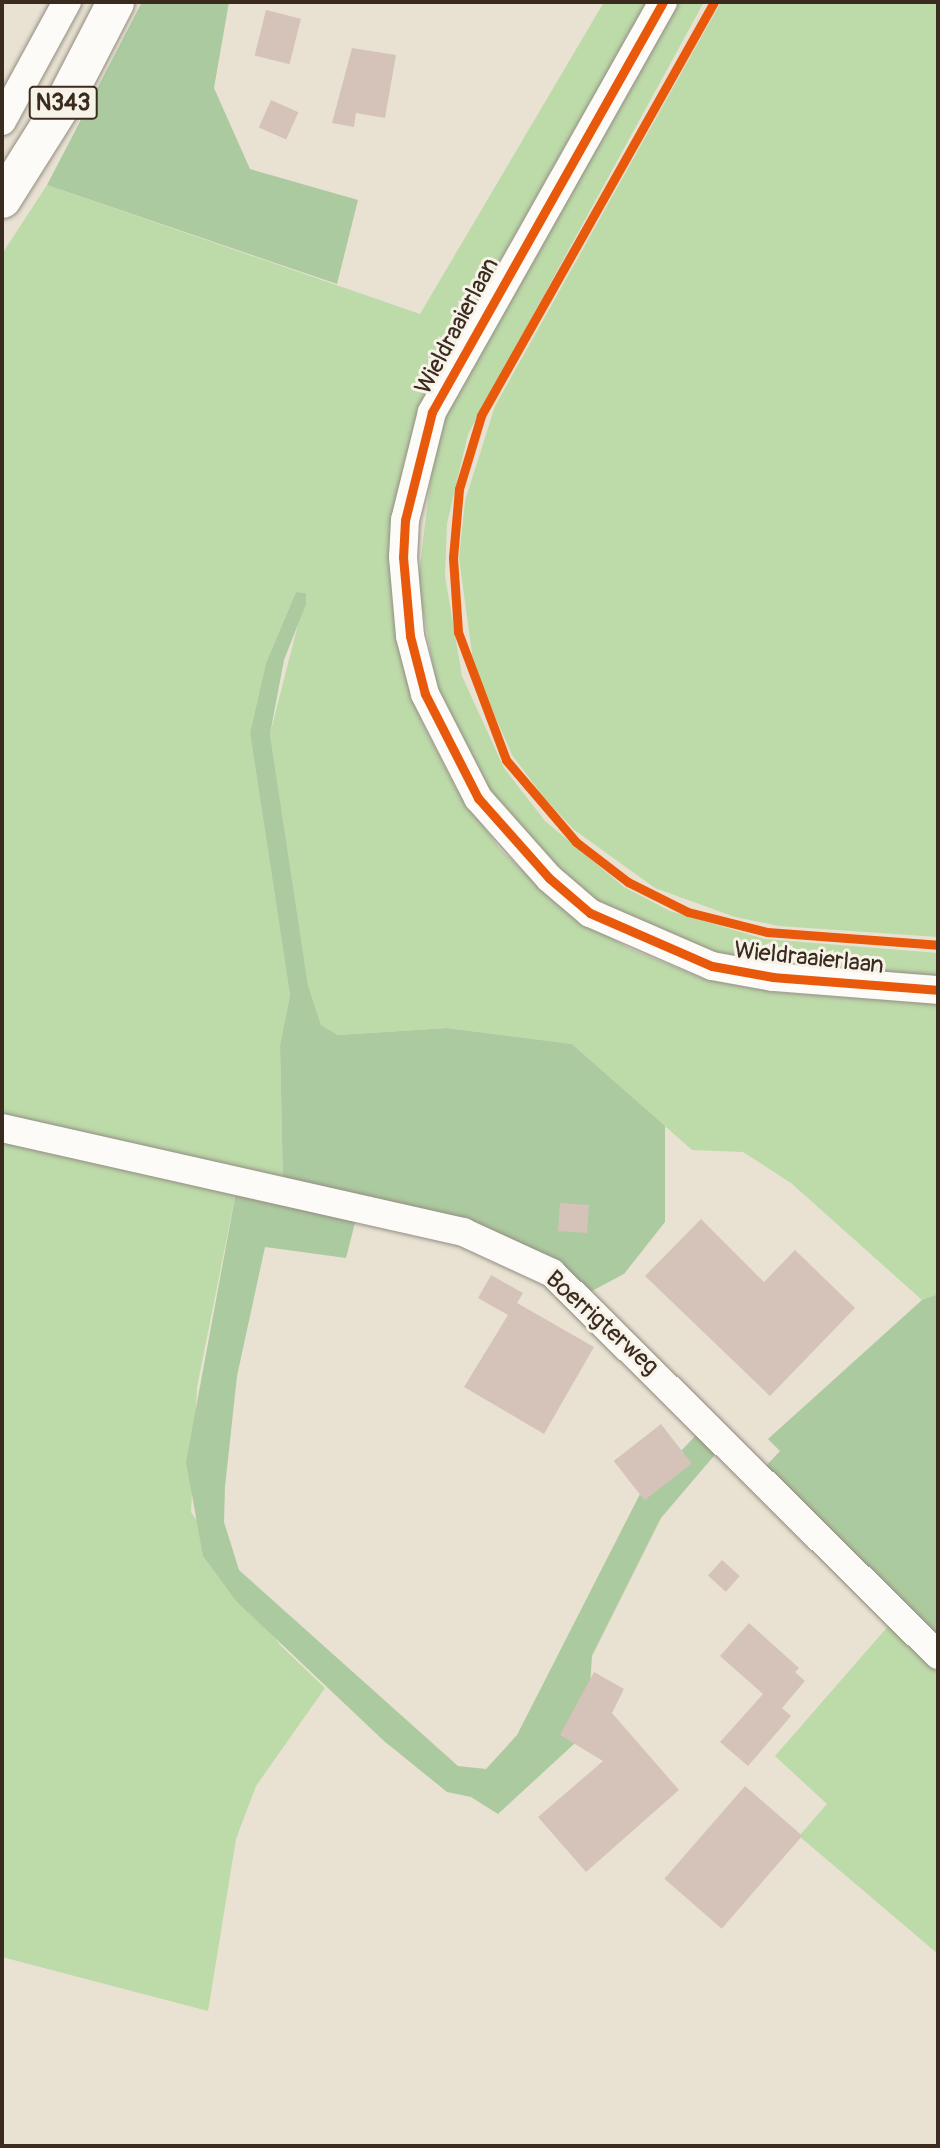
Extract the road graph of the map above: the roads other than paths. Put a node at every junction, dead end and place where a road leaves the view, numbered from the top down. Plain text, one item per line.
1 (67, 2) edge
2 (115, 2) edge
3 (663, 2) edge
4 (2, 121) edge
5 (2, 199) edge
6 (938, 990) edge
7 (2, 1128) edge
8 (938, 1655) edge

1 - 4 street
2 - 5 main road, N343
3 - 6 street, Wieldraaierlaan
7 - 8 street, Boerrigterweg

